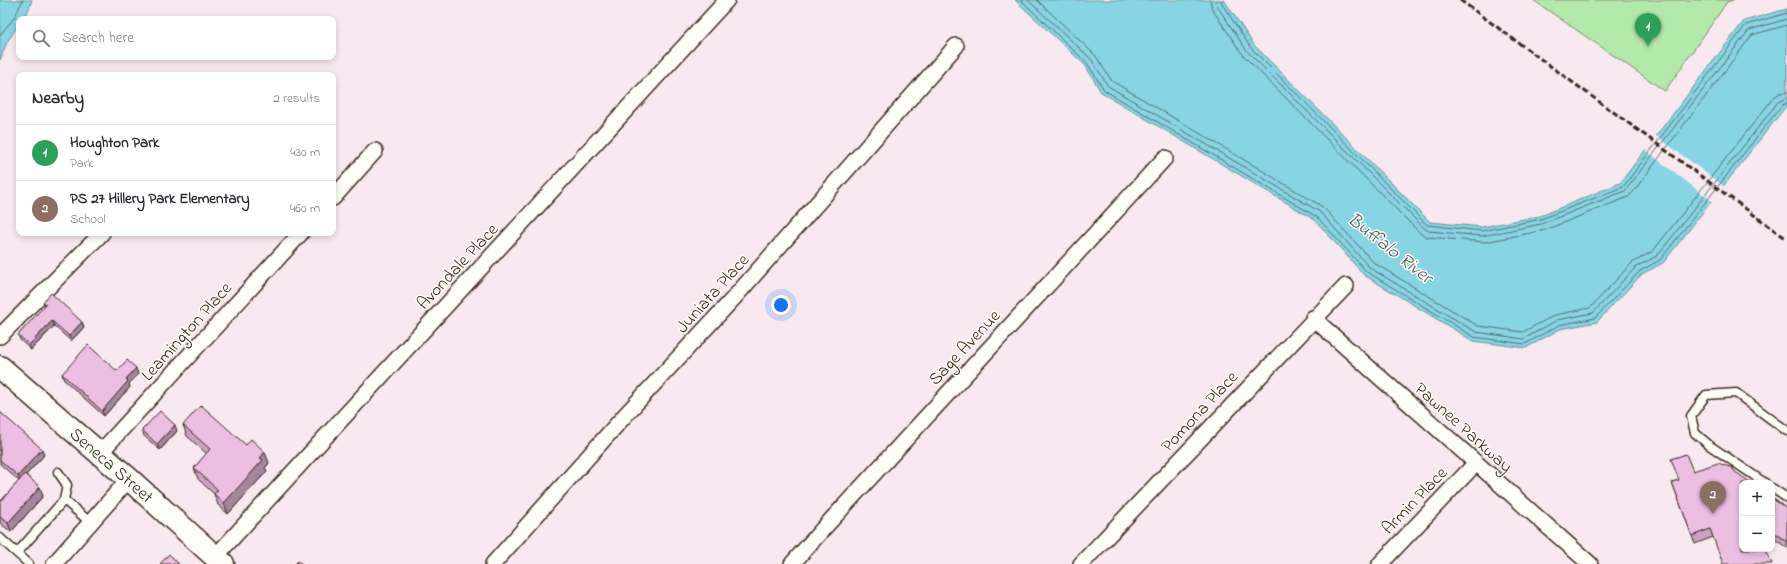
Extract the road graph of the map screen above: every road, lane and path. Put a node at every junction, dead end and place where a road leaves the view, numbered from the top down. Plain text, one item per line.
1 (727, 0) edge
2 (956, 46) dead end
3 (375, 151) dead end
4 (1165, 158) dead end
5 (336, 195) edge
6 (99, 236) edge
7 (298, 236) edge
8 (1346, 286) dead end
9 (1313, 318) junction
10 (0, 336) edge
11 (1, 370) edge
12 (1787, 431) edge
13 (99, 454) junction
14 (1476, 463) junction
15 (58, 472) dead end
16 (129, 479) junction
17 (1761, 480) edge
18 (1775, 490) edge
19 (1787, 498) edge
20 (64, 500) junction
21 (91, 523) junction
22 (0, 538) edge
23 (17, 553) junction
24 (219, 561) edge
25 (29, 564) edge
26 (54, 564) edge
27 (493, 564) edge
28 (792, 564) edge
29 (1081, 564) edge
30 (1380, 564) edge
31 (1590, 564) edge

1 - 24 street, Avondale Place
2 - 27 street, Juniata Place
3 - 5 street
4 - 28 street, Sage Avenue
6 - 10 street
7 - 13 street, Leamington Place
8 - 9 street, Pomona Place
9 - 14 street, Pawnee Parkway
9 - 29 street, Pomona Place
11 - 13 main road, Seneca Street
12 - 17 lane
13 - 16 main road, Seneca Street
14 - 30 street, Armin Place
14 - 31 street, Pawnee Parkway
15 - 20 lane
16 - 21 street
16 - 24 main road, Seneca Street
18 - 19 lane
20 - 21 lane
20 - 23 lane
21 - 26 street
22 - 23 lane
23 - 25 lane

